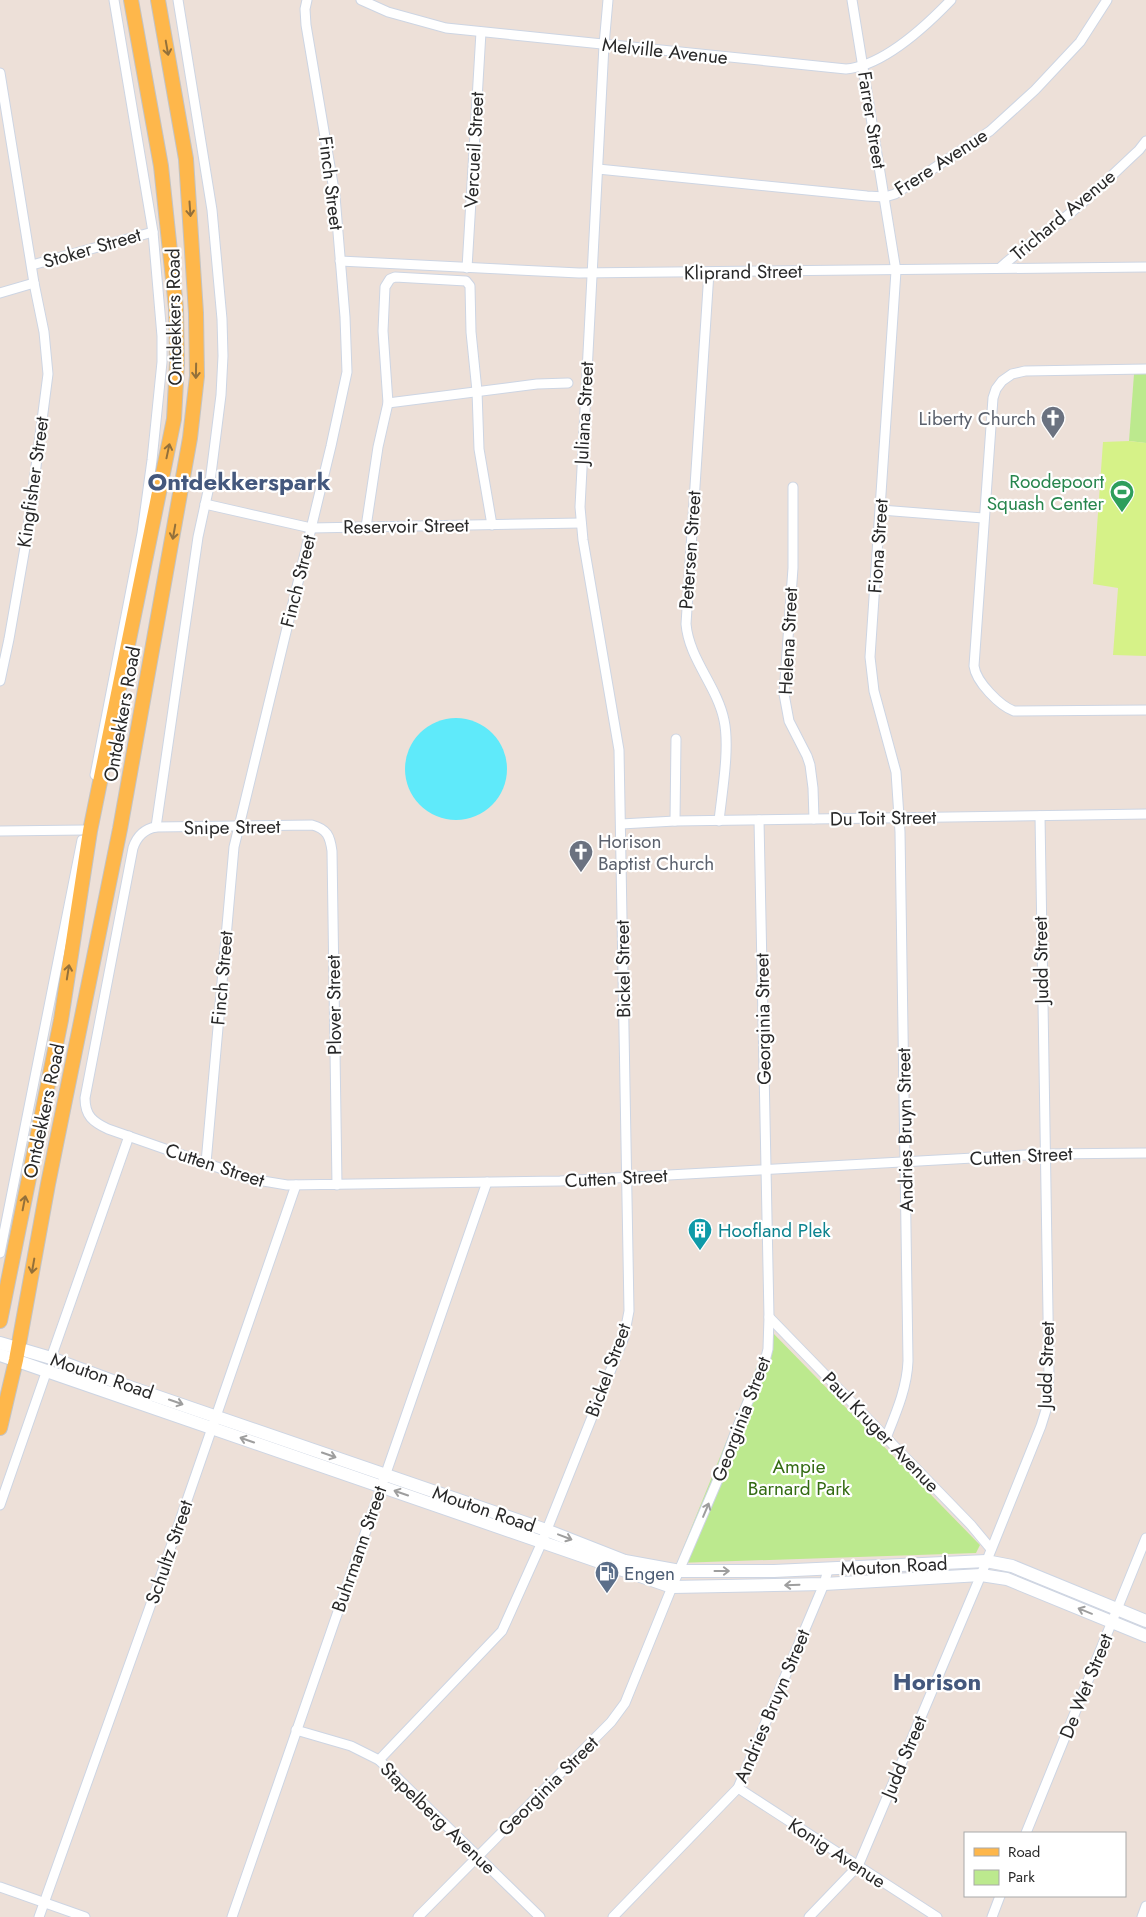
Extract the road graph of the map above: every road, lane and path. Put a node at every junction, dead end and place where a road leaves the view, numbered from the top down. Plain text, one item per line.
1 (114, 0) edge
2 (131, 0) edge
3 (158, 0) edge
4 (178, 0) edge
5 (307, 0) edge
6 (361, 0) edge
7 (608, 0) edge
8 (852, 0) edge
9 (951, 0) edge
10 (1107, 0) edge
11 (481, 32) junction
12 (604, 45) junction
13 (863, 66) junction
14 (0, 73) edge
15 (1146, 141) edge
16 (1142, 150) edge
17 (598, 168) junction
18 (885, 197) junction
19 (152, 232) junction
20 (340, 261) junction
21 (32, 265) junction
22 (1146, 266) edge
23 (1001, 267) junction
24 (467, 268) junction
25 (896, 271) junction
26 (709, 272) junction
27 (592, 274) junction
28 (34, 283) junction
29 (0, 293) edge
30 (1146, 368) edge
31 (568, 383) dead end
32 (477, 391) junction
33 (388, 403) junction
34 (794, 487) dead end
35 (205, 504) junction
36 (881, 510) junction
37 (983, 518) junction
38 (580, 523) junction
39 (492, 525) junction
40 (366, 527) junction
41 (311, 528) junction
42 (0, 681) edge
43 (1146, 710) edge
44 (676, 739) dead end
45 (1146, 814) edge
46 (1040, 816) junction
47 (900, 818) junction
48 (814, 819) junction
49 (759, 820) junction
50 (674, 821) junction
51 (719, 821) junction
52 (621, 824) junction
53 (238, 826) junction
54 (156, 827) junction
55 (323, 828) joint
56 (84, 830) junction
57 (0, 831) edge
58 (143, 833) joint
59 (97, 1124) joint
60 (129, 1136) junction
61 (1146, 1152) edge
62 (1045, 1154) junction
63 (905, 1162) junction
64 (206, 1163) junction
65 (765, 1170) junction
66 (626, 1178) junction
67 (487, 1182) junction
68 (296, 1185) junction
69 (337, 1185) junction
70 (14, 1251) junction
71 (0, 1253) edge
72 (0, 1292) edge
73 (769, 1317) junction
74 (0, 1321) edge
75 (0, 1343) edge
76 (17, 1354) junction
77 (0, 1355) edge
78 (49, 1364) junction
79 (214, 1422) junction
80 (0, 1428) edge
81 (886, 1438) junction
82 (382, 1480) junction
83 (0, 1505) edge
84 (544, 1536) junction
85 (1146, 1538) edge
86 (988, 1555) junction
87 (828, 1570) junction
88 (680, 1571) junction
89 (981, 1575) junction
90 (824, 1584) junction
91 (672, 1587) junction
92 (1117, 1609) junction
93 (1146, 1621) edge
94 (1112, 1622) junction
95 (1146, 1636) edge
96 (296, 1730) junction
97 (379, 1760) junction
98 (738, 1788) junction
99 (1026, 1832) edge
100 (479, 1856) junction
101 (858, 1866) junction
102 (0, 1888) edge
103 (1000, 1897) edge
104 (44, 1903) junction
105 (1146, 1906) edge
106 (39, 1917) edge
107 (85, 1917) edge
108 (232, 1917) edge
109 (418, 1917) edge
110 (540, 1917) edge
111 (613, 1917) edge
112 (809, 1917) edge
113 (937, 1917) edge
114 (992, 1917) edge
115 (1142, 1917) edge

1 - 19 street, Ontdekkers Road
70 -> 2 main road, Ontdekkers Road
3 -> 76 main road, Ontdekkers Road
4 - 35 street
5 - 20 street, Finch Street
6 - 11 street, Melville Avenue
7 - 12 street, Juliana Street
8 - 13 street, Farrer Street
9 - 13 street, Melville Avenue
10 - 18 street, Frere Avenue
11 - 12 street, Melville Avenue
11 - 24 street, Vercueil Street
12 - 13 street, Melville Avenue
12 - 17 street, Juliana Street
13 - 18 street, Farrer Street
14 - 21 street, Kingfisher Street
15 - 16 street, Trichard Avenue
16 - 23 street, Trichard Avenue
17 - 18 street, Frere Avenue
17 - 27 street, Juliana Street
18 - 25 street, Farrer Street
19 - 21 street, Stoker Street
19 - 56 street, Ontdekkers Road
20 - 24 street, Kliprand Street
20 - 41 street, Finch Street
21 - 28 street, Kingfisher Street
22 - 23 street, Kliprand Street
23 - 25 street, Kliprand Street
24 - 27 street, Kliprand Street
25 - 26 street, Kliprand Street
25 - 36 street, Fiona Street
26 - 27 street, Kliprand Street
26 - 51 street, Petersen Street
27 - 38 street, Juliana Street
28 - 29 street
28 - 42 street, Kingfisher Street
30 - 37 street
31 - 32 street
32 - 33 street
32 - 33 street
32 - 39 street
33 - 40 street
34 - 48 street, Helena Street
35 - 41 street, Reservoir Street
35 - 54 street
36 - 37 street
36 - 47 street, Fiona Street
37 - 43 street
38 - 39 street, Reservoir Street
38 - 52 street, Juliana Street
39 - 40 street, Reservoir Street
40 - 41 street, Reservoir Street
41 - 53 street, Finch Street
44 - 50 street
45 - 46 street, Du Toit Street
46 - 47 street, Du Toit Street
46 - 62 street, Judd Street
47 - 48 street, Du Toit Street
47 - 63 street, Andries Bruyn Street
48 - 49 street, Du Toit Street
49 - 51 street, Du Toit Street
49 - 65 street, Georginia Street
50 - 51 street, Du Toit Street
50 - 52 street, Du Toit Street
52 - 66 street, Bickel Street
53 - 54 street, Snipe Street
53 - 55 street, Snipe Street
53 - 64 street, Finch Street
54 - 58 street, Snipe Street
55 - 69 street, Plover Street
56 - 57 street
56 - 71 street, Ontdekkers Road
58 - 59 street, Ontdekkers Road
59 - 60 street, Cutten Street
60 - 64 street, Cutten Street
60 - 78 street
61 - 62 street, Cutten Street
62 - 63 street, Cutten Street
62 - 86 street, Judd Street
63 - 65 street, Cutten Street
63 - 81 street, Andries Bruyn Street
64 - 68 street, Cutten Street
65 - 66 street, Cutten Street
65 - 73 street, Georginia Street
66 - 67 street, Cutten Street
66 - 84 street, Bickel Street
67 - 69 street, Cutten Street
67 - 82 street, Buhrmann Street
68 - 69 street, Cutten Street
68 - 79 street, Schultz Street
70 - 72 main road
70 - 74 main road, Ontdekkers Road
73 - 81 street, Paul Kruger Avenue
88 -> 73 street, Georginia Street
75 - 76 main road, Mouton Road
76 - 77 main road, Mouton Road
76 - 78 main road, Mouton Road
76 - 80 main road, Ontdekkers Road
78 - 79 main road, Mouton Road
78 - 83 street
79 - 82 main road, Mouton Road
79 - 104 street, Schultz Street
81 - 86 street, Paul Kruger Avenue
82 - 84 main road, Mouton Road
82 - 96 street, Buhrmann Street
84 -> 88 main road, Mouton Road
84 - 91 main road, Mouton Road
84 - 97 street, Bickel Street
85 - 92 street, De Wet Street
86 - 87 main road, Mouton Road
86 - 89 street, Judd Street
86 - 92 main road
88 -> 87 main road, Mouton Road
87 - 90 street, Andries Bruyn Street
88 - 91 street, Georginia Street
89 - 90 main road, Mouton Road
94 -> 89 main road
89 - 101 street, Judd Street
90 -> 91 main road, Mouton Road
90 - 98 street, Andries Bruyn Street
91 - 100 street, Georginia Street
92 - 93 main road
92 - 94 street, De Wet Street
94 - 95 main road
94 - 99 street, De Wet Street
96 - 97 street, Stapelberg Avenue
96 - 108 street, Buhrmann Street
97 - 100 street, Stapelberg Avenue
98 - 101 street, Konig Avenue
98 - 111 street, Andries Bruyn Street
100 - 109 street, Georginia Street
100 - 110 street, Stapelberg Avenue
101 - 112 street, Judd Street
101 - 113 street, Konig Avenue
102 - 104 street
103 - 114 street
104 - 106 street, Schultz Street
104 - 107 street
105 - 115 street

